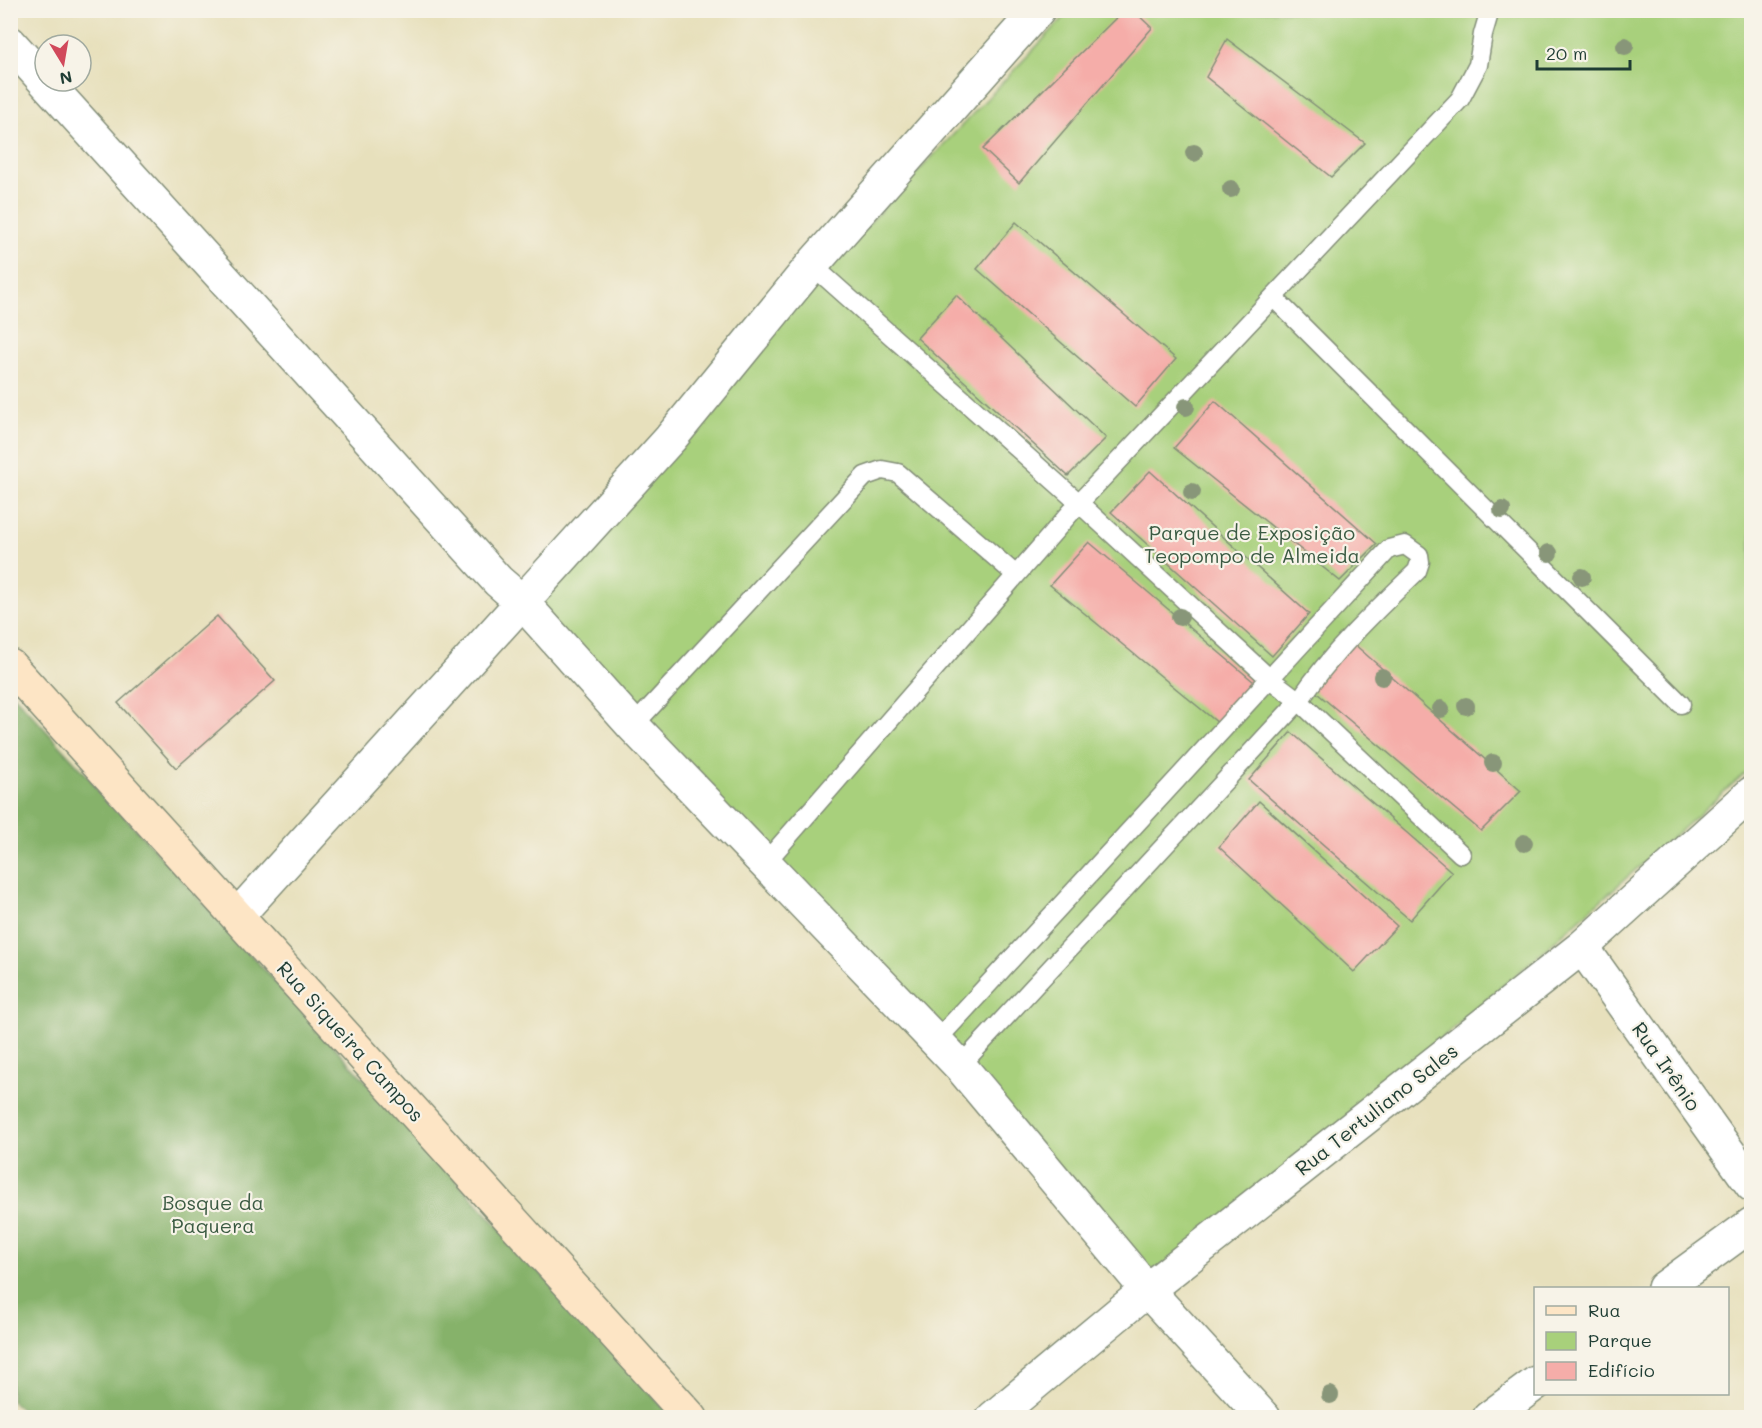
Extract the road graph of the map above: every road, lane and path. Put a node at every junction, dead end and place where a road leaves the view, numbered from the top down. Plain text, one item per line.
1 (1038, 10) edge
2 (1490, 10) edge
3 (10, 43) edge
4 (812, 265) junction
5 (1273, 297) junction
6 (1079, 503) junction
7 (1016, 575) junction
8 (521, 602) junction
9 (10, 666) edge
10 (1270, 679) junction
11 (1299, 701) junction
12 (1681, 704) dead end
13 (633, 726) junction
14 (1752, 794) edge
15 (1461, 854) dead end
16 (765, 863) junction
17 (237, 915) junction
18 (1582, 947) junction
19 (936, 1041) junction
20 (960, 1065) junction
21 (1752, 1185) edge
22 (1752, 1224) edge
23 (1665, 1287) edge
24 (1147, 1290) junction
25 (1534, 1384) edge
26 (691, 1418) edge
27 (993, 1418) edge
28 (1264, 1418) edge
29 (1489, 1418) edge

1 - 4 street
2 - 5 lane
3 - 8 street
4 - 6 lane
4 - 8 street
5 - 6 lane
5 - 12 lane
6 - 7 lane
6 - 10 lane
7 - 13 lane
7 - 16 lane
8 - 13 street
8 - 17 street
9 - 17 street, Rua Siqueira Campos
10 - 11 lane
10 - 11 lane
10 - 19 lane
11 - 15 lane
11 - 20 lane
13 - 16 street
14 - 18 street, Rua Tertuliano Sales
16 - 19 street
17 - 26 street, Rua Siqueira Campos
18 - 21 street, Rua Irênio
18 - 24 street, Rua Tertuliano Sales
19 - 20 street
20 - 24 street
22 - 23 street
24 - 27 street, Rua Tertuliano Sales
24 - 28 street
25 - 29 street

